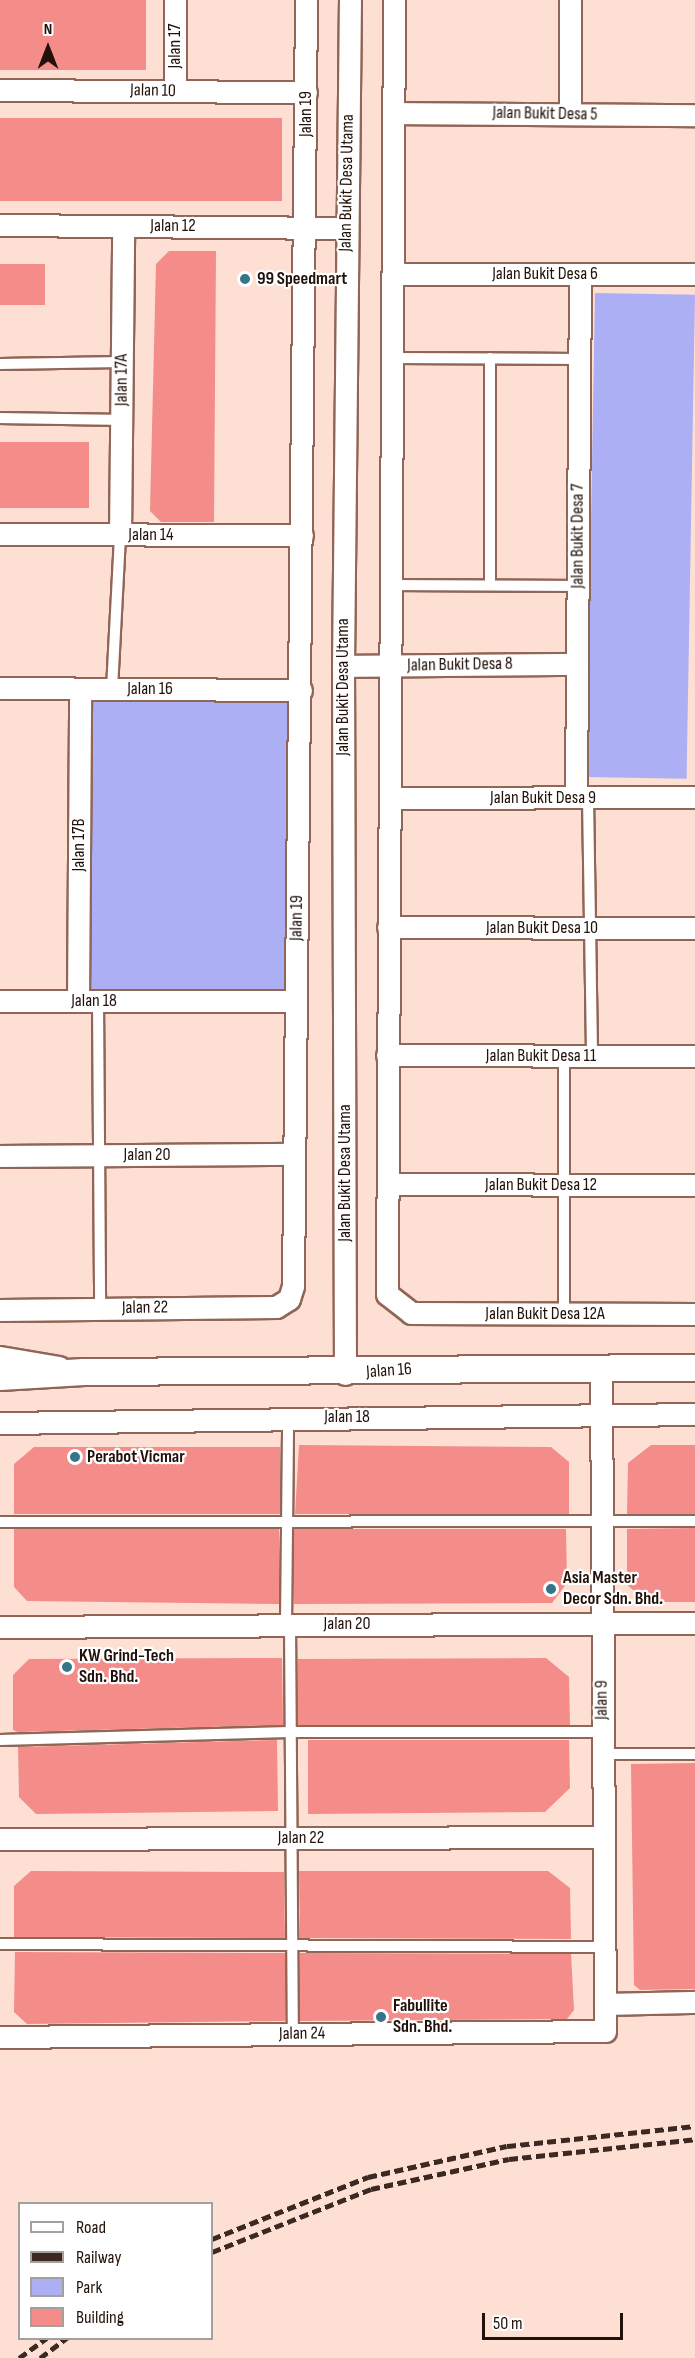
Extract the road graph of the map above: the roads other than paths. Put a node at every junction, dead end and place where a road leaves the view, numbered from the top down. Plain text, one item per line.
1 (175, 0) edge
2 (306, 0) edge
3 (350, 0) edge
4 (394, 0) edge
5 (570, 0) edge
6 (0, 90) edge
7 (175, 91) junction
8 (306, 92) junction
9 (395, 113) junction
10 (570, 114) junction
11 (695, 115) edge
12 (0, 225) edge
13 (123, 226) junction
14 (305, 227) junction
15 (346, 228) junction
16 (395, 274) junction
17 (580, 274) junction
18 (695, 274) edge
19 (394, 358) junction
20 (490, 358) junction
21 (579, 359) junction
22 (122, 362) junction
23 (0, 364) edge
24 (0, 418) edge
25 (121, 420) junction
26 (0, 534) edge
27 (120, 535) junction
28 (302, 535) junction
29 (393, 585) junction
30 (490, 585) junction
31 (578, 586) junction
32 (577, 664) junction
33 (343, 666) junction
34 (393, 666) junction
35 (0, 688) edge
36 (80, 688) junction
37 (112, 689) junction
38 (301, 690) junction
39 (582, 797) junction
40 (695, 797) edge
41 (391, 798) junction
42 (388, 927) junction
43 (590, 928) junction
44 (695, 928) edge
45 (296, 1000) junction
46 (0, 1001) edge
47 (88, 1001) junction
48 (387, 1055) junction
49 (564, 1056) junction
50 (592, 1056) junction
51 (695, 1056) edge
52 (294, 1154) junction
53 (100, 1155) junction
54 (0, 1156) edge
55 (388, 1184) junction
56 (561, 1185) junction
57 (695, 1185) edge
58 (289, 1299) joint
59 (100, 1309) junction
60 (0, 1310) edge
61 (695, 1314) edge
62 (564, 1315) junction
63 (0, 1357) edge
64 (600, 1368) junction
65 (695, 1368) edge
66 (84, 1372) junction
67 (345, 1374) junction
68 (0, 1377) edge
69 (695, 1414) edge
70 (601, 1415) junction
71 (288, 1417) junction
72 (0, 1424) edge
73 (287, 1520) junction
74 (601, 1521) junction
75 (695, 1521) edge
76 (0, 1522) edge
77 (602, 1623) junction
78 (695, 1623) edge
79 (288, 1624) junction
80 (0, 1627) edge
81 (289, 1732) junction
82 (602, 1732) junction
83 (0, 1740) edge
84 (602, 1755) junction
85 (695, 1755) edge
86 (602, 1837) junction
87 (288, 1838) junction
88 (0, 1839) edge
89 (0, 1944) edge
90 (291, 1946) junction
91 (604, 1947) junction
92 (695, 2002) edge
93 (605, 2004) junction
94 (605, 2031) joint
95 (293, 2034) junction
96 (0, 2037) edge

1 - 7 street, Jalan 17
2 - 8 street, Jalan 19
3 - 15 street, Jalan Bukit Desa Utama
4 - 9 street
5 - 10 street
6 - 7 street, Jalan 10
7 - 8 street, Jalan 10
8 - 14 street, Jalan 19
9 - 10 street, Jalan Bukit Desa 5
9 - 16 street
10 - 11 street, Jalan Bukit Desa 5
12 - 13 street, Jalan 12
13 - 14 street, Jalan 12
13 - 22 street, Jalan 17A
14 - 15 street, Jalan 12
14 - 28 street, Jalan 19
15 - 33 street, Jalan Bukit Desa Utama
16 - 17 street, Jalan Bukit Desa 6
16 - 19 street
17 - 18 street, Jalan Bukit Desa 6
17 - 21 street, Jalan Bukit Desa 7
19 - 20 lane
19 - 29 street
20 - 21 lane
20 - 30 lane
21 - 31 street, Jalan Bukit Desa 7
22 - 23 lane
22 - 25 street, Jalan 17A
24 - 25 lane
25 - 27 street, Jalan 17A
26 - 27 street, Jalan 14
27 - 28 street, Jalan 14
27 - 37 lane
28 - 38 street, Jalan 19
29 - 30 lane
29 - 34 street
30 - 31 lane
31 - 32 street, Jalan Bukit Desa 7
32 - 34 street, Jalan Bukit Desa 8
32 - 39 street, Jalan Bukit Desa 7
33 - 34 street, Jalan Bukit Desa 8
33 - 67 street, Jalan Bukit Desa Utama
34 - 41 street
35 - 36 street, Jalan 16
36 - 37 street, Jalan 16
36 - 47 street, Jalan 17B
37 - 38 street, Jalan 16
38 - 45 street, Jalan 19
39 - 40 street, Jalan Bukit Desa 9
39 - 41 street, Jalan Bukit Desa 9
39 - 43 lane
41 - 42 street
42 - 43 street, Jalan Bukit Desa 10
42 - 48 street
43 - 44 street, Jalan Bukit Desa 10
43 - 50 lane
45 - 47 street, Jalan 18
45 - 52 street, Jalan 19
46 - 47 street, Jalan 18
47 - 53 lane
48 - 49 street, Jalan Bukit Desa 11
48 - 55 street
49 - 50 street, Jalan Bukit Desa 11
49 - 56 lane
50 - 51 street, Jalan Bukit Desa 11
52 - 53 street, Jalan 20
52 - 58 street, Jalan 19
53 - 54 street, Jalan 20
53 - 59 lane
55 - 56 street, Jalan Bukit Desa 12
55 - 62 street, Jalan Bukit Desa 12A
56 - 57 street, Jalan Bukit Desa 12
56 - 62 lane
58 - 59 street, Jalan 22
59 - 60 street, Jalan 22
61 - 62 street, Jalan Bukit Desa 12A
63 - 66 street, Jalan 16
64 - 65 street, Jalan 16
64 - 67 street, Jalan 16
64 - 70 street, Jalan 9
66 - 67 street, Jalan 16
66 - 68 street, Jalan 16
69 - 70 street, Jalan 18
70 - 71 street, Jalan 18
70 - 74 street, Jalan 9
71 - 72 street, Jalan 18
71 - 73 lane
73 - 74 lane
73 - 76 lane
73 - 79 lane
74 - 75 lane
74 - 77 street, Jalan 9
77 - 78 street, Jalan 20
77 - 79 street, Jalan 20
77 - 82 street, Jalan 9
79 - 80 street, Jalan 20
79 - 81 lane
81 - 82 lane
81 - 83 lane
81 - 87 lane
82 - 84 street, Jalan 9
84 - 85 lane
84 - 86 street, Jalan 9
86 - 87 street, Jalan 22
86 - 91 street, Jalan 9
87 - 88 street, Jalan 22
87 - 90 lane
89 - 90 lane
90 - 91 lane
90 - 95 lane
91 - 93 street, Jalan 9
92 - 93 street
93 - 94 street, Jalan 9
94 - 95 street, Jalan 24
95 - 96 street, Jalan 24

